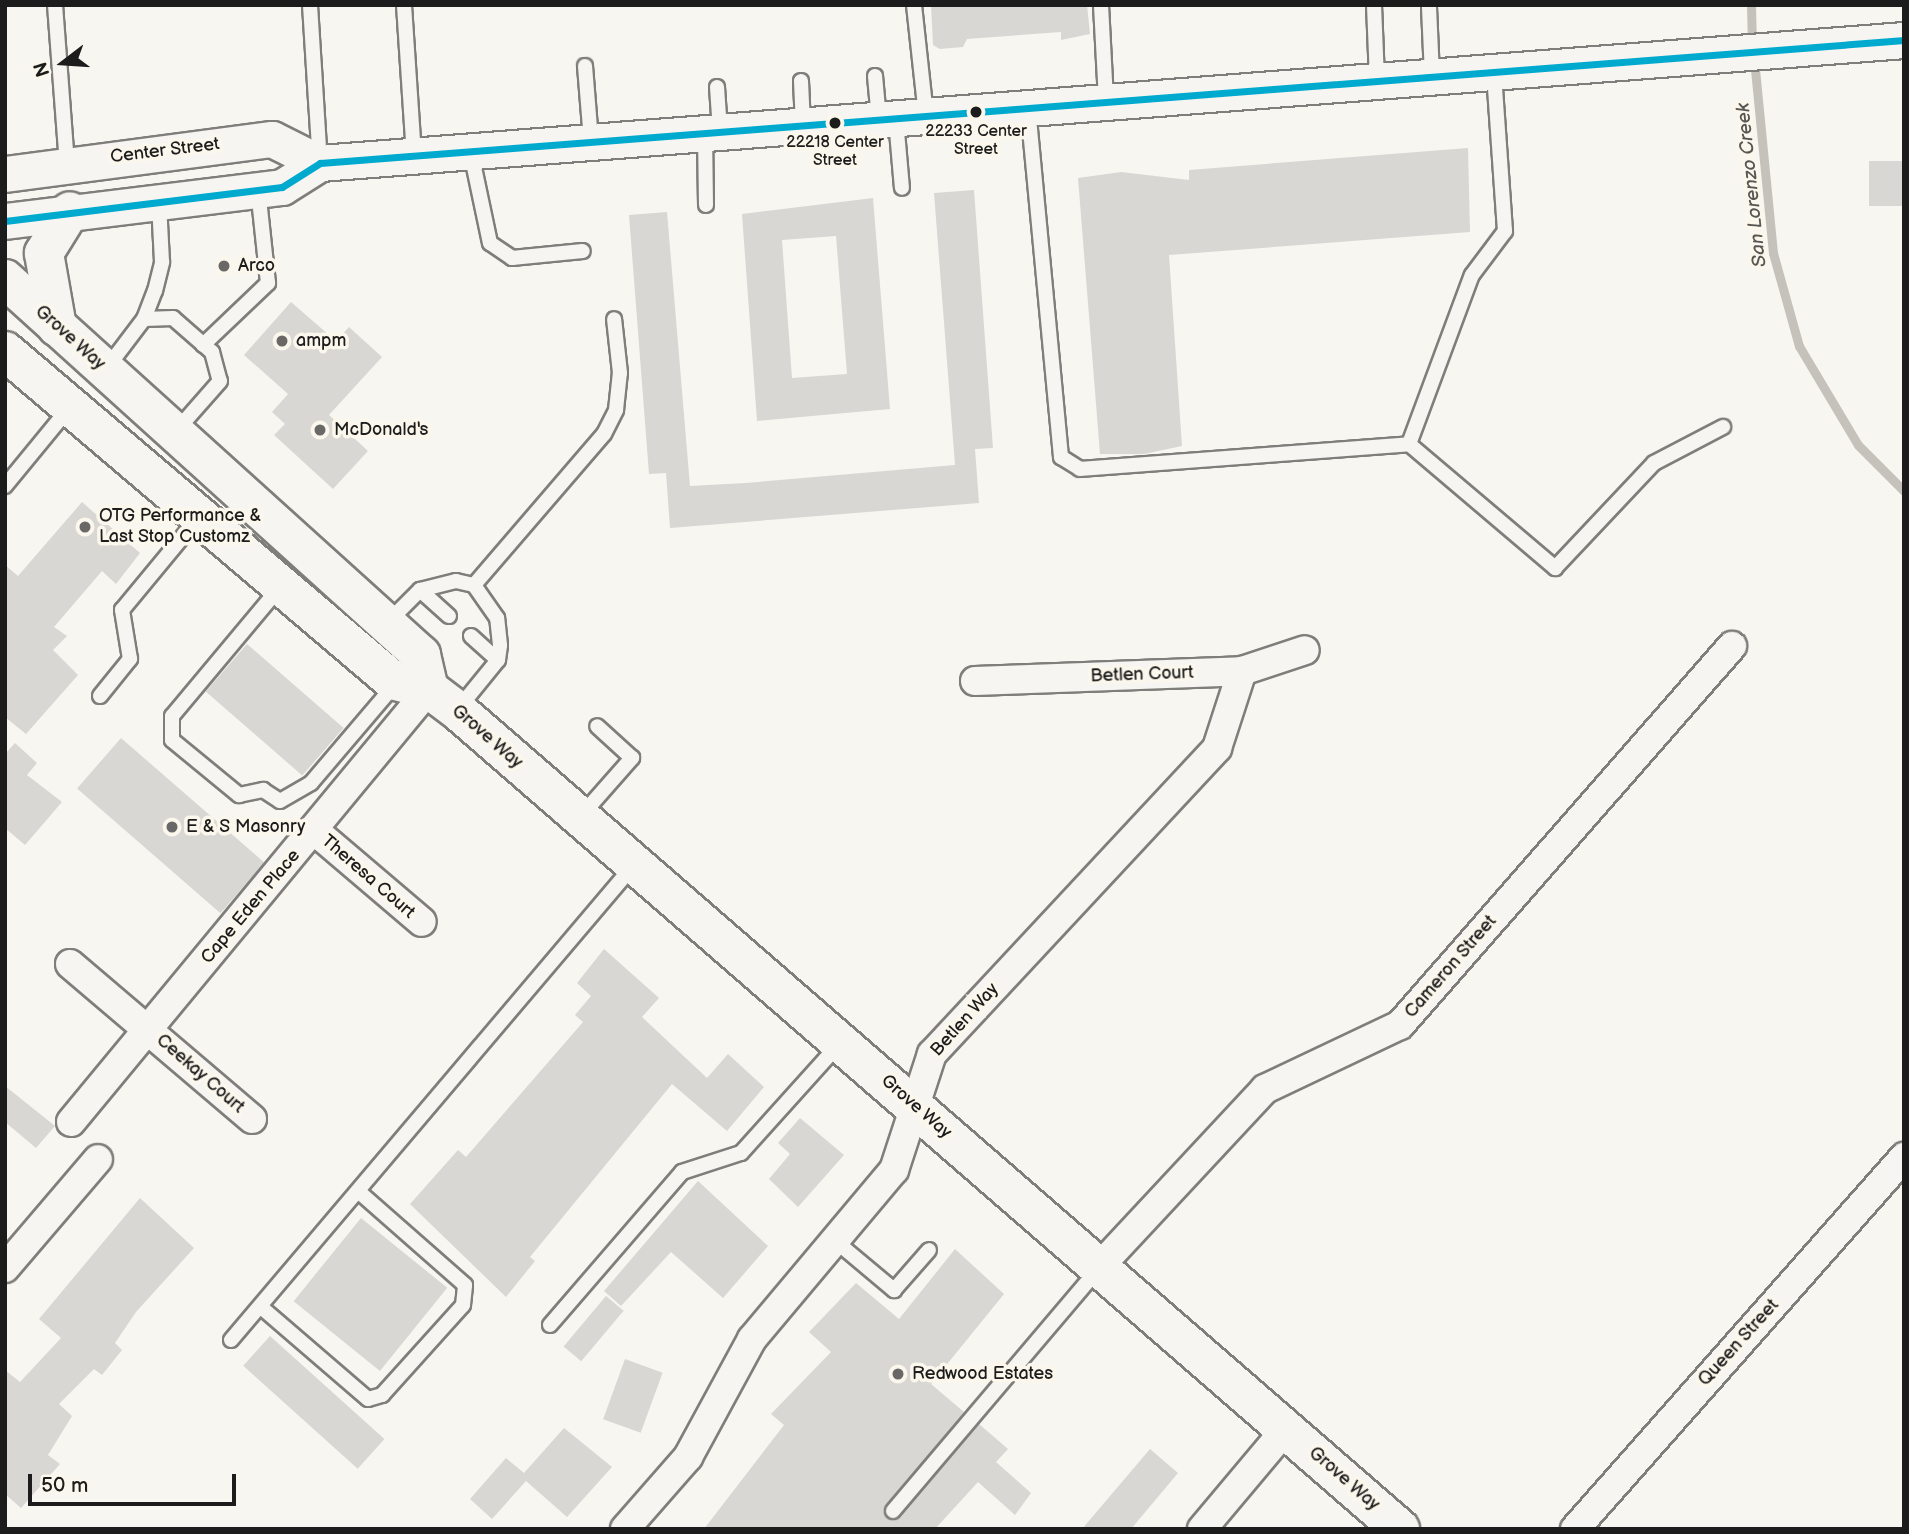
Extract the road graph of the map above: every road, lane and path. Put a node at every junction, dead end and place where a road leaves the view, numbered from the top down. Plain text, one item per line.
1 (55, 5) edge
2 (310, 5) edge
3 (404, 5) edge
4 (914, 5) edge
5 (1101, 5) edge
6 (1374, 5) edge
7 (1429, 8) dead end
8 (1904, 40) edge
9 (585, 66) dead end
10 (1494, 72) junction
11 (875, 76) dead end
12 (1432, 77) junction
13 (801, 81) dead end
14 (1377, 81) junction
15 (717, 87) dead end
16 (1106, 102) junction
17 (1028, 108) junction
18 (900, 118) junction
19 (803, 126) junction
20 (713, 133) junction
21 (591, 142) junction
22 (471, 151) junction
23 (414, 156) junction
24 (67, 163) junction
25 (320, 163) junction
26 (5, 174) edge
27 (902, 188) dead end
28 (258, 190) junction
29 (159, 201) junction
30 (706, 205) dead end
31 (70, 211) junction
32 (5, 220) edge
33 (583, 251) dead end
34 (5, 279) edge
35 (144, 319) junction
36 (614, 319) dead end
37 (57, 327) junction
38 (203, 345) junction
39 (5, 351) edge
40 (106, 370) junction
41 (70, 407) junction
42 (1723, 427) dead end
43 (174, 433) junction
44 (1409, 444) junction
45 (5, 486) edge
46 (199, 517) junction
47 (474, 585) junction
48 (281, 586) junction
49 (419, 590) junction
50 (449, 616) dead end
51 (386, 624) junction
52 (471, 636) dead end
53 (1732, 646) dead end
54 (1305, 650) dead end
55 (498, 660) junction
56 (1242, 671) junction
57 (975, 681) dead end
58 (428, 694) junction
59 (100, 696) dead end
60 (597, 726) dead end
61 (579, 818) junction
62 (315, 831) junction
63 (634, 865) junction
64 (422, 922) dead end
65 (70, 964) dead end
66 (148, 1029) junction
67 (841, 1042) junction
68 (916, 1106) junction
69 (252, 1119) dead end
70 (71, 1122) dead end
71 (1904, 1157) edge
72 (98, 1159) dead end
73 (358, 1192) junction
74 (832, 1238) junction
75 (929, 1250) dead end
76 (1100, 1266) junction
77 (5, 1268) edge
78 (261, 1307) junction
79 (550, 1325) dead end
80 (231, 1340) dead end
81 (1286, 1429) junction
82 (893, 1511) dead end
83 (625, 1529) edge
84 (1202, 1529) edge
85 (1400, 1529) edge
86 (1575, 1529) edge

1 - 24 lane
2 - 25 lane
3 - 23 lane
4 - 18 lane
5 - 16 lane
6 - 14 lane
7 - 12 lane
8 - 10 street
9 - 21 lane
10 - 12 street
10 - 44 lane
11 - 18 lane
12 - 14 street
13 - 19 lane
14 - 16 street
15 - 20 lane
16 - 17 street
17 - 18 street
17 - 44 lane
18 - 19 street
18 - 27 lane
19 - 20 street
20 - 21 street
20 - 30 lane
21 - 22 street
22 - 23 street
22 - 33 lane
23 - 25 street
24 - 25 street, Center Street
24 - 26 street, Center Street
25 - 28 street
28 - 29 street
28 - 38 lane
29 - 31 street
29 - 35 lane
31 - 32 street
31 - 37 main road
34 - 37 main road, Grove Way
35 - 38 lane
35 - 40 lane
36 - 47 lane
37 - 40 main road, Grove Way
38 - 43 lane
39 - 41 main road, Grove Way
40 - 43 main road, Grove Way
41 - 45 lane
41 - 46 main road, Grove Way
42 - 44 lane
43 - 51 main road, Grove Way
46 - 48 main road, Grove Way
46 - 59 lane
47 - 49 lane
47 - 55 lane
48 - 58 main road, Grove Way
48 - 58 lane
49 - 50 lane
49 - 51 lane
51 - 58 main road, Grove Way
52 - 55 lane
53 - 76 street, Cameron Street
54 - 56 street, Betlen Court
55 - 58 lane
56 - 57 street, Betlen Court
56 - 68 street, Betlen Way
58 - 61 main road, Grove Way
58 - 62 street, Cape Eden Place
60 - 61 lane
61 - 63 main road, Grove Way
62 - 64 street, Theresa Court
62 - 66 street, Cape Eden Place
63 - 67 main road, Grove Way
63 - 73 lane
65 - 66 street, Ceekay Court
66 - 69 street, Ceekay Court
66 - 70 street, Cape Eden Place
67 - 68 main road, Grove Way
67 - 79 lane
68 - 74 street, Betlen Way
68 - 76 main road, Grove Way
71 - 86 street, Queen Street
72 - 77 street
73 - 78 lane
73 - 78 lane
74 - 75 lane
74 - 83 street, Betlen Way
76 - 81 main road, Grove Way
76 - 82 lane
78 - 80 lane
81 - 84 street
81 - 85 main road, Grove Way

